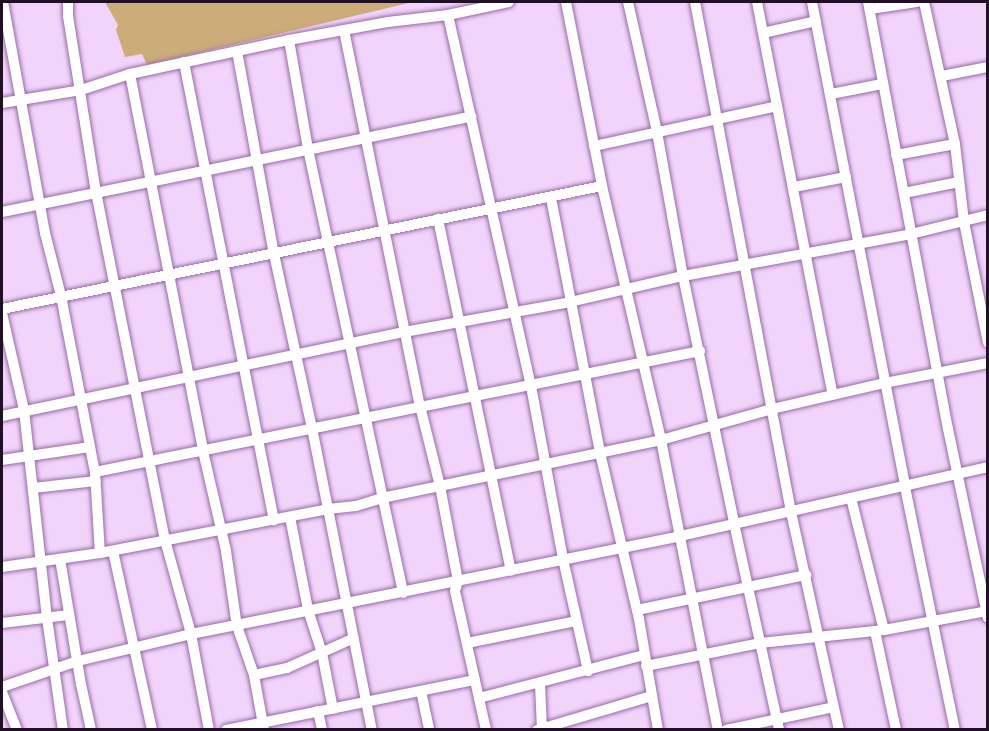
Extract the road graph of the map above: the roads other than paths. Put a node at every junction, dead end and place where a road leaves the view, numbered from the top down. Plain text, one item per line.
1 (4, 2) edge
2 (69, 2) edge
3 (506, 2) edge
4 (566, 2) edge
5 (628, 2) edge
6 (695, 2) edge
7 (757, 2) edge
8 (812, 2) edge
9 (917, 2) edge
10 (924, 2) edge
11 (869, 5) edge
12 (448, 15) junction
13 (816, 21) junction
14 (344, 30) junction
15 (763, 33) junction
16 (289, 40) junction
17 (237, 51) junction
18 (184, 62) junction
19 (987, 67) edge
20 (130, 74) junction
21 (942, 76) junction
22 (882, 84) junction
23 (81, 90) junction
24 (831, 94) junction
25 (19, 99) junction
26 (2, 103) edge
27 (777, 106) junction
28 (471, 117) junction
29 (717, 117) junction
30 (657, 132) junction
31 (366, 137) junction
32 (955, 144) junction
33 (594, 146) junction
34 (308, 149) junction
35 (896, 155) junction
36 (257, 159) junction
37 (203, 170) junction
38 (846, 177) junction
39 (151, 180) junction
40 (959, 182) junction
41 (602, 186) junction
42 (794, 187) junction
43 (96, 192) junction
44 (904, 193) junction
45 (551, 198) junction
46 (40, 204) junction
47 (493, 211) junction
48 (2, 212) edge
49 (987, 215) edge
50 (438, 219) junction
51 (964, 222) junction
52 (385, 232) junction
53 (911, 234) junction
54 (329, 243) junction
55 (857, 244) junction
56 (274, 254) junction
57 (808, 255) junction
58 (745, 264) junction
59 (222, 265) junction
60 (169, 275) junction
61 (683, 276) junction
62 (116, 285) junction
63 (627, 288) junction
64 (61, 296) junction
65 (570, 302) junction
66 (2, 311) edge
67 (513, 311) junction
68 (459, 321) junction
69 (404, 332) junction
70 (350, 343) junction
71 (987, 343) edge
72 (700, 351) junction
73 (296, 355) junction
74 (643, 362) junction
75 (987, 363) edge
76 (243, 366) junction
77 (938, 373) junction
78 (584, 375) junction
79 (189, 377) junction
80 (885, 383) junction
81 (531, 386) junction
82 (136, 389) junction
83 (476, 395) junction
84 (833, 395) junction
85 (81, 400) junction
86 (420, 406) junction
87 (772, 409) junction
88 (24, 410) junction
89 (2, 416) edge
90 (366, 417) junction
91 (715, 424) junction
92 (312, 428) junction
93 (258, 439) junction
94 (661, 440) junction
95 (90, 447) junction
96 (202, 451) junction
97 (600, 453) junction
98 (29, 456) junction
99 (2, 460) edge
100 (150, 462) junction
101 (546, 463) junction
102 (987, 467) edge
103 (958, 473) junction
104 (493, 475) junction
105 (95, 476) junction
106 (440, 486) junction
107 (904, 487) junction
108 (33, 488) junction
109 (382, 498) junction
110 (851, 498) junction
111 (328, 509) junction
112 (791, 512) junction
113 (290, 517) junction
114 (274, 520) junction
115 (734, 523) junction
116 (221, 532) junction
117 (680, 536) junction
118 (165, 540) junction
119 (622, 546) junction
120 (113, 551) junction
121 (100, 553) junction
122 (60, 559) junction
123 (563, 559) junction
124 (41, 563) junction
125 (2, 567) edge
126 (511, 570) junction
127 (806, 575) junction
128 (458, 581) junction
129 (748, 588) junction
130 (403, 593) junction
131 (694, 599) junction
132 (347, 603) junction
133 (308, 610) junction
134 (637, 610) junction
135 (987, 613) edge
136 (69, 615) junction
137 (47, 618) junction
138 (576, 621) junction
139 (2, 622) edge
140 (933, 622) junction
141 (237, 626) junction
142 (880, 630) junction
143 (191, 634) junction
144 (819, 636) junction
145 (354, 638) junction
146 (468, 643) junction
147 (760, 643) junction
148 (132, 649) junction
149 (322, 653) junction
150 (703, 654) junction
151 (78, 661) junction
152 (645, 661) junction
153 (54, 671) junction
154 (588, 672) junction
155 (254, 675) junction
156 (475, 680) junction
157 (540, 684) junction
158 (2, 687) edge
159 (421, 691) junction
160 (2, 693) edge
161 (652, 696) junction
162 (479, 698) junction
163 (367, 702) junction
164 (834, 707) junction
165 (333, 709) junction
166 (318, 711) junction
167 (778, 724) edge
168 (264, 726) edge
169 (17, 729) edge
170 (63, 729) edge
171 (91, 729) edge
172 (152, 729) edge
173 (209, 729) edge
174 (226, 729) edge
175 (322, 729) edge
176 (372, 729) edge
177 (429, 729) edge
178 (486, 729) edge
179 (540, 729) edge
180 (658, 729) edge
181 (718, 729) edge
182 (726, 729) edge
183 (839, 729) edge
184 (896, 729) edge
185 (956, 729) edge

1 - 25 street
2 - 23 street
3 - 12 street
4 - 33 street
5 - 30 street
6 - 29 street
7 - 15 street
8 - 13 street
9 - 11 street
10 - 21 street
11 - 22 street
12 - 14 street
12 - 28 street
13 - 15 street
13 - 24 street
14 - 16 street
14 - 31 street
15 - 27 street
16 - 17 street
16 - 34 street
17 - 18 street
17 - 36 street
18 - 20 street
18 - 37 street
19 - 21 street
20 - 23 street
20 - 39 street
21 - 32 street
22 - 24 street
22 - 35 street
23 - 25 street
23 - 43 street
24 - 38 street
25 - 26 street
25 - 46 street
27 - 29 street
27 - 42 street
28 - 31 street
28 - 47 street
29 - 30 street
29 - 58 street
30 - 33 street
30 - 61 street
31 - 34 street
31 - 52 street
32 - 35 street
32 - 40 street
33 - 41 street
34 - 36 street
34 - 54 street
35 - 44 street
36 - 37 street
36 - 56 street
37 - 39 street
37 - 59 street
38 - 42 street
38 - 55 street
39 - 43 street
39 - 60 street
40 - 44 street
40 - 51 street
41 - 45 street
41 - 63 street
42 - 57 street
43 - 46 street
43 - 62 street
44 - 53 street
45 - 47 street
45 - 65 street
46 - 48 street
46 - 64 street
47 - 50 street
47 - 67 street
49 - 51 street
50 - 52 street
50 - 68 street
51 - 53 street
51 - 71 street
52 - 54 street
52 - 69 street
53 - 55 street
53 - 77 street
54 - 56 street
54 - 70 street
55 - 57 street
55 - 80 street
56 - 59 street
56 - 73 street
57 - 58 street
57 - 84 street
58 - 61 street
58 - 87 street
59 - 60 street
59 - 76 street
60 - 62 street
60 - 79 street
61 - 63 street
61 - 72 street
62 - 64 street
62 - 82 street
63 - 65 street
63 - 74 street
64 - 66 street
64 - 85 street
65 - 67 street
65 - 78 street
66 - 88 street
67 - 68 street
67 - 81 street
68 - 69 street
68 - 83 street
69 - 70 street
69 - 86 street
70 - 73 street
70 - 90 street
72 - 74 street
72 - 91 street
73 - 76 street
73 - 92 street
74 - 78 street
74 - 94 street
75 - 77 street
76 - 79 street
76 - 93 street
77 - 80 street
77 - 103 street
78 - 81 street
78 - 97 street
79 - 82 street
79 - 96 street
80 - 84 street
80 - 107 street
81 - 83 street
81 - 101 street
82 - 85 street
82 - 100 street
83 - 86 street
83 - 104 street
84 - 87 street
85 - 88 street
85 - 95 street
86 - 90 street
86 - 106 street
87 - 91 street
87 - 112 street
88 - 89 street
88 - 98 street
90 - 92 street
90 - 109 street
91 - 94 street
91 - 115 street
92 - 93 street
92 - 111 street
93 - 96 street
93 - 114 street
94 - 97 street
94 - 117 street
95 - 98 street
95 - 105 street
96 - 100 street
96 - 116 street
97 - 101 street
97 - 119 street
98 - 99 street
98 - 108 street
100 - 105 street
100 - 118 street
101 - 104 street
101 - 123 street
102 - 103 street
103 - 107 street
103 - 135 street
104 - 106 street
104 - 126 street
105 - 108 street
105 - 121 street
106 - 109 street
106 - 128 street
107 - 110 street
107 - 140 street
108 - 124 street
109 - 111 street
109 - 130 street
110 - 112 street
110 - 142 street
111 - 113 street
111 - 132 street
112 - 115 street
112 - 127 street
113 - 114 street
113 - 133 street
114 - 116 street
115 - 117 street
115 - 129 street
116 - 118 street
116 - 141 street
117 - 119 street
117 - 131 street
118 - 120 street
118 - 143 street
119 - 123 street
119 - 134 street
120 - 121 street
120 - 148 street
121 - 122 street
122 - 124 street
122 - 136 street
123 - 126 street
123 - 138 street
124 - 125 street
124 - 137 street
126 - 128 street
127 - 129 street
127 - 144 street
128 - 130 street
128 - 146 street
129 - 131 street
129 - 147 street
130 - 132 street
131 - 134 street
131 - 150 street
132 - 133 street
132 - 145 street
133 - 141 street
133 - 149 street
134 - 152 street
135 - 140 street
136 - 137 street
136 - 151 street
137 - 139 street
137 - 153 street
138 - 146 street
138 - 154 street
140 - 142 street
140 - 185 street
141 - 143 street
141 - 155 street
142 - 144 street
142 - 184 street
143 - 148 street
143 - 173 street
144 - 147 street
144 - 164 street
145 - 149 street
145 - 163 street
146 - 156 street
147 - 150 street
147 - 167 street
148 - 151 street
148 - 172 street
149 - 155 street
149 - 165 street
150 - 152 street
150 - 181 street
151 - 153 street
151 - 171 street
152 - 154 street
152 - 161 street
153 - 158 street
153 - 170 street
154 - 157 street
155 - 168 street
156 - 159 street
156 - 162 street
157 - 162 street
157 - 179 street
159 - 163 street
159 - 177 street
160 - 169 street
161 - 179 street
161 - 180 street
162 - 178 street
163 - 165 street
163 - 176 street
164 - 167 street
164 - 183 street
165 - 166 street
166 - 168 street
166 - 175 street
167 - 182 street
168 - 174 street

